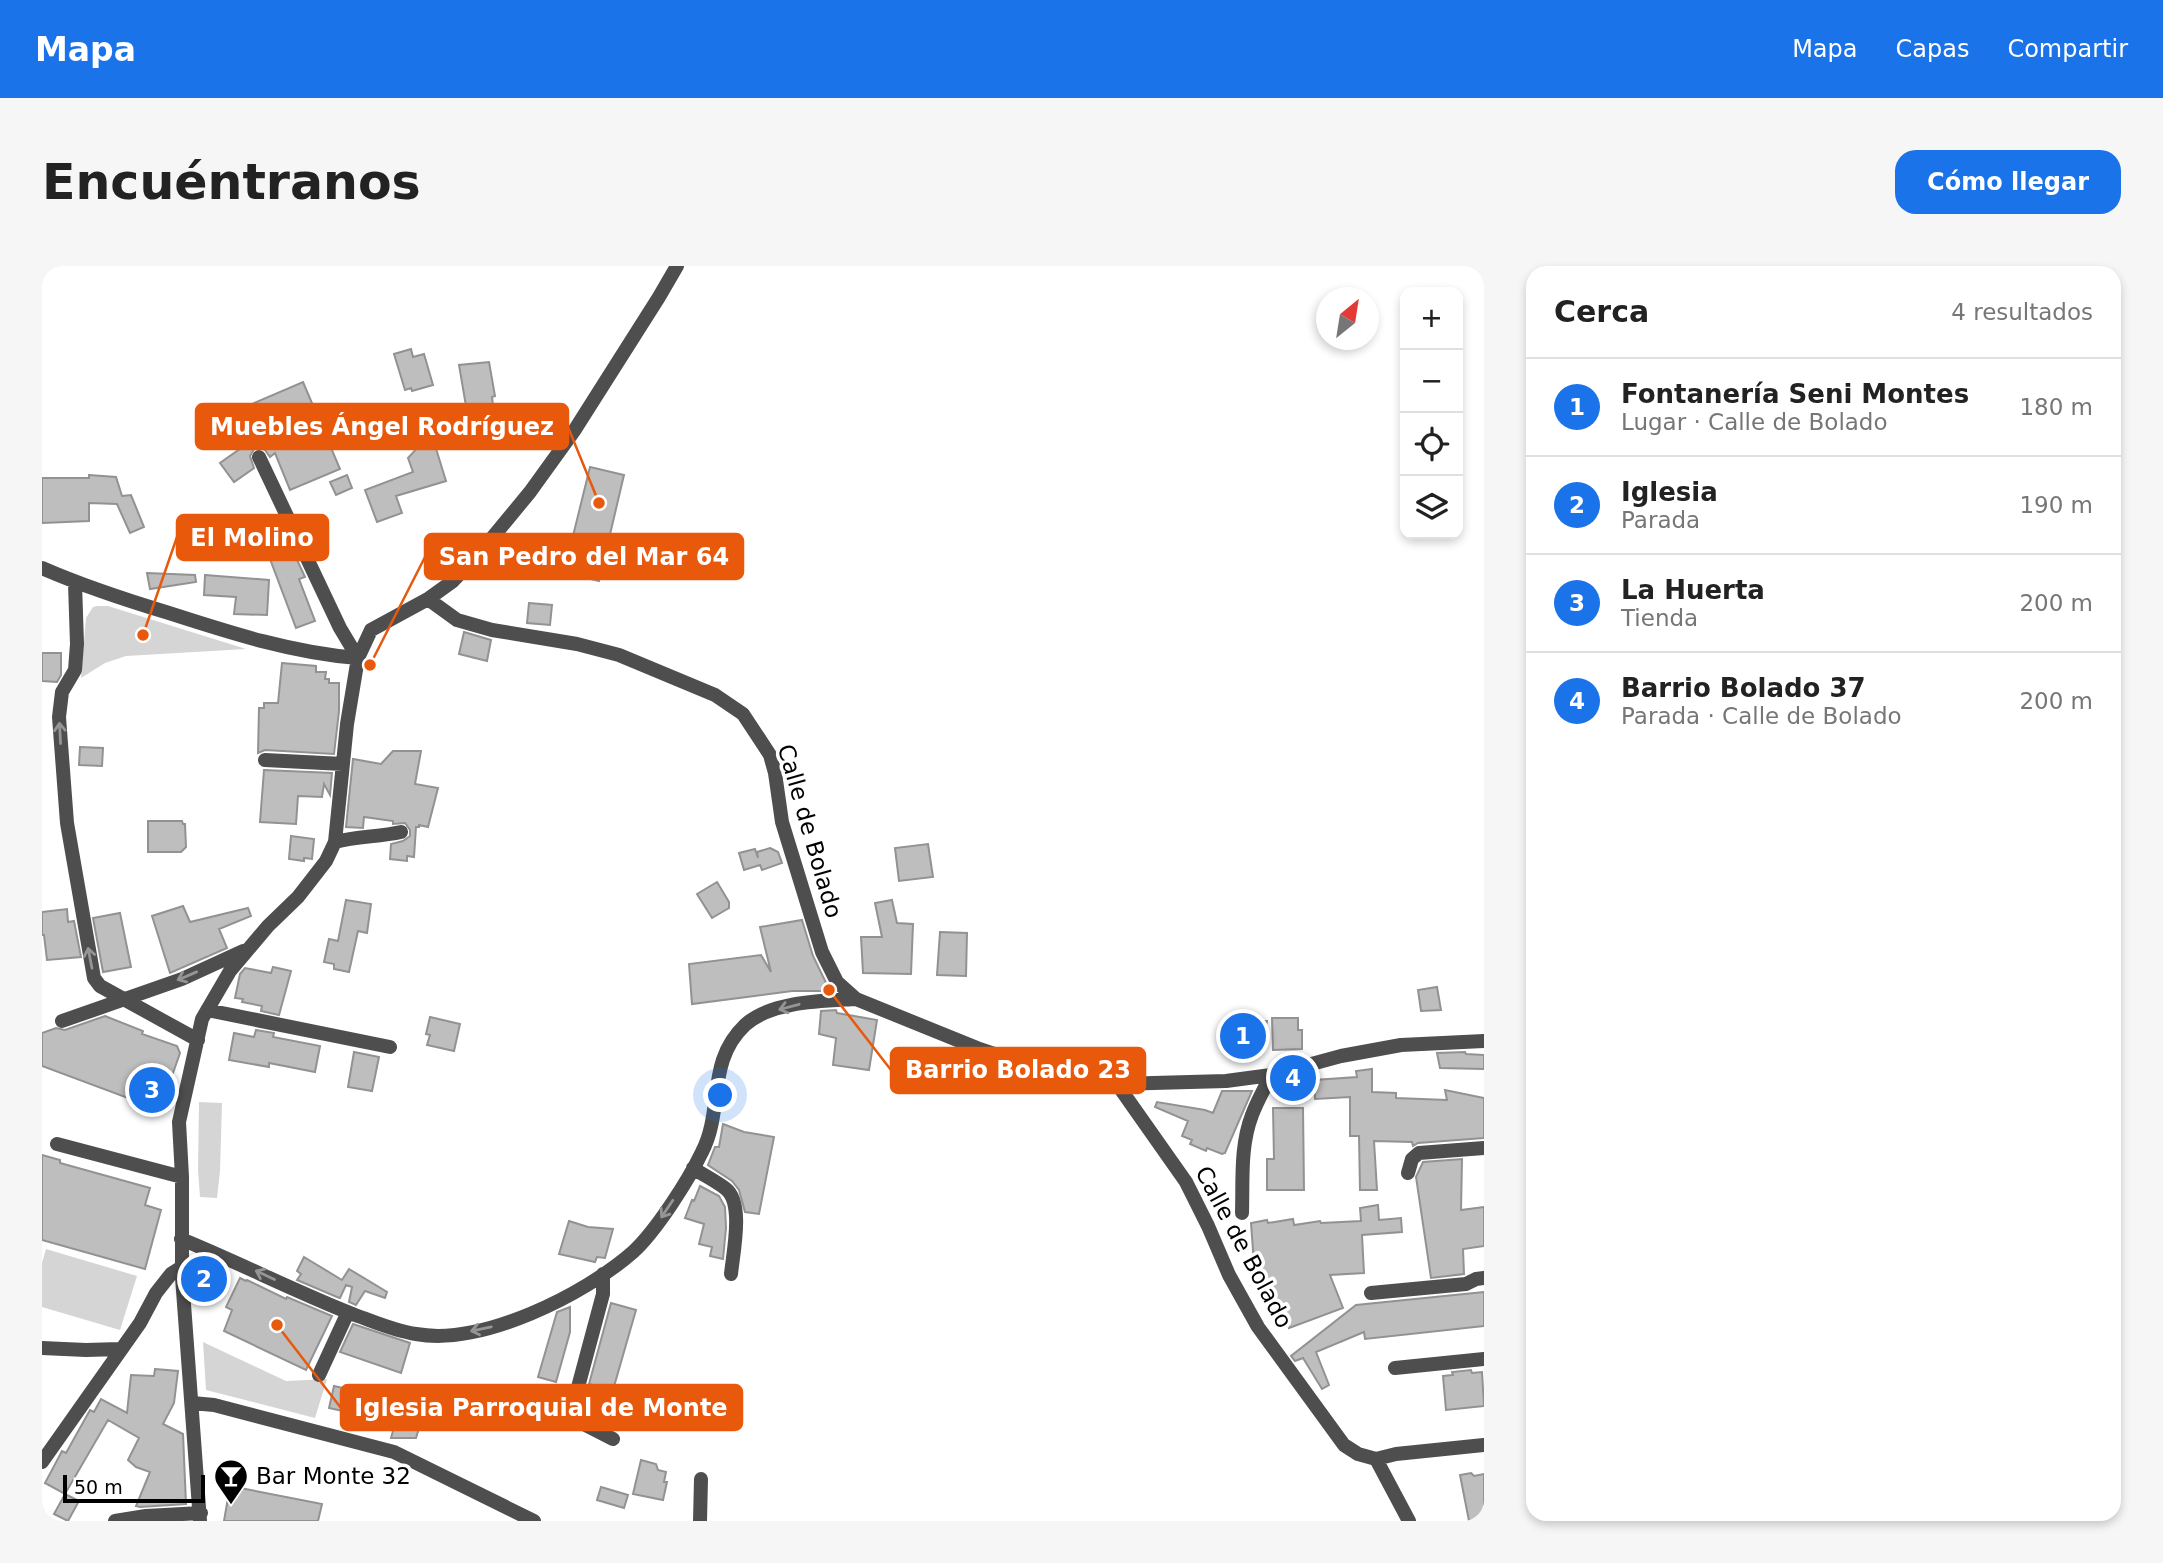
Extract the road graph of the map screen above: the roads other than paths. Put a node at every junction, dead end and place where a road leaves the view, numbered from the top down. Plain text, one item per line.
1 (675, 270) edge
2 (260, 457) dead end
3 (42, 568) edge
4 (75, 583) junction
5 (428, 599) junction
6 (358, 659) junction
7 (265, 760) dead end
8 (343, 764) junction
9 (401, 832) dead end
10 (335, 842) junction
11 (247, 949) junction
12 (856, 999) junction
13 (126, 1000) junction
14 (207, 1010) junction
15 (62, 1021) dead end
16 (198, 1040) junction
17 (1484, 1041) edge
18 (390, 1047) dead end
19 (1271, 1075) junction
20 (1118, 1084) junction
21 (57, 1144) dead end
22 (1484, 1148) edge
23 (693, 1168) junction
24 (1408, 1173) dead end
25 (182, 1177) junction
26 (1242, 1213) dead end
27 (181, 1239) junction
28 (182, 1267) junction
29 (603, 1274) junction
30 (731, 1274) dead end
31 (1484, 1278) edge
32 (1371, 1293) dead end
33 (348, 1311) junction
34 (42, 1348) edge
35 (120, 1349) junction
36 (1484, 1359) edge
37 (1395, 1368) dead end
38 (319, 1375) dead end
39 (192, 1403) junction
40 (613, 1439) dead end
41 (1484, 1444) edge
42 (1376, 1459) junction
43 (42, 1462) edge
44 (701, 1479) dead end
45 (200, 1517) edge
46 (115, 1521) edge
47 (534, 1521) edge
48 (700, 1521) edge
49 (1409, 1521) edge

1 - 5 street
2 - 6 street
3 - 4 street
4 - 6 street
13 -> 4 street
5 - 6 street
5 - 12 street, Calle de Bolado
6 - 8 street
7 - 8 street
8 - 10 street
9 - 10 street
10 - 11 street
11 -> 13 street
11 - 14 street
12 - 20 street, Calle de Bolado
12 -> 23 street, Calle de Bolado
13 - 15 street
13 - 16 street
14 - 16 street
14 - 18 street
16 - 25 street
17 - 19 street, Calle de Bolado
19 - 20 street, Calle de Bolado
19 - 26 street, Calle de Bolado
20 - 42 street, Calle de Bolado
21 - 25 street
22 - 24 street
23 -> 29 street, Calle de Bolado
23 - 30 street
25 - 27 street
27 - 28 street
33 -> 27 street, Calle de Bolado
28 - 35 street
28 - 39 street
29 -> 33 street, Calle de Bolado
29 - 40 street
31 - 32 street
33 - 38 street
34 - 35 street
35 - 43 street
36 - 37 street
39 - 45 street
39 - 47 street
41 - 42 street
42 - 49 street
44 - 48 street
45 - 46 street

